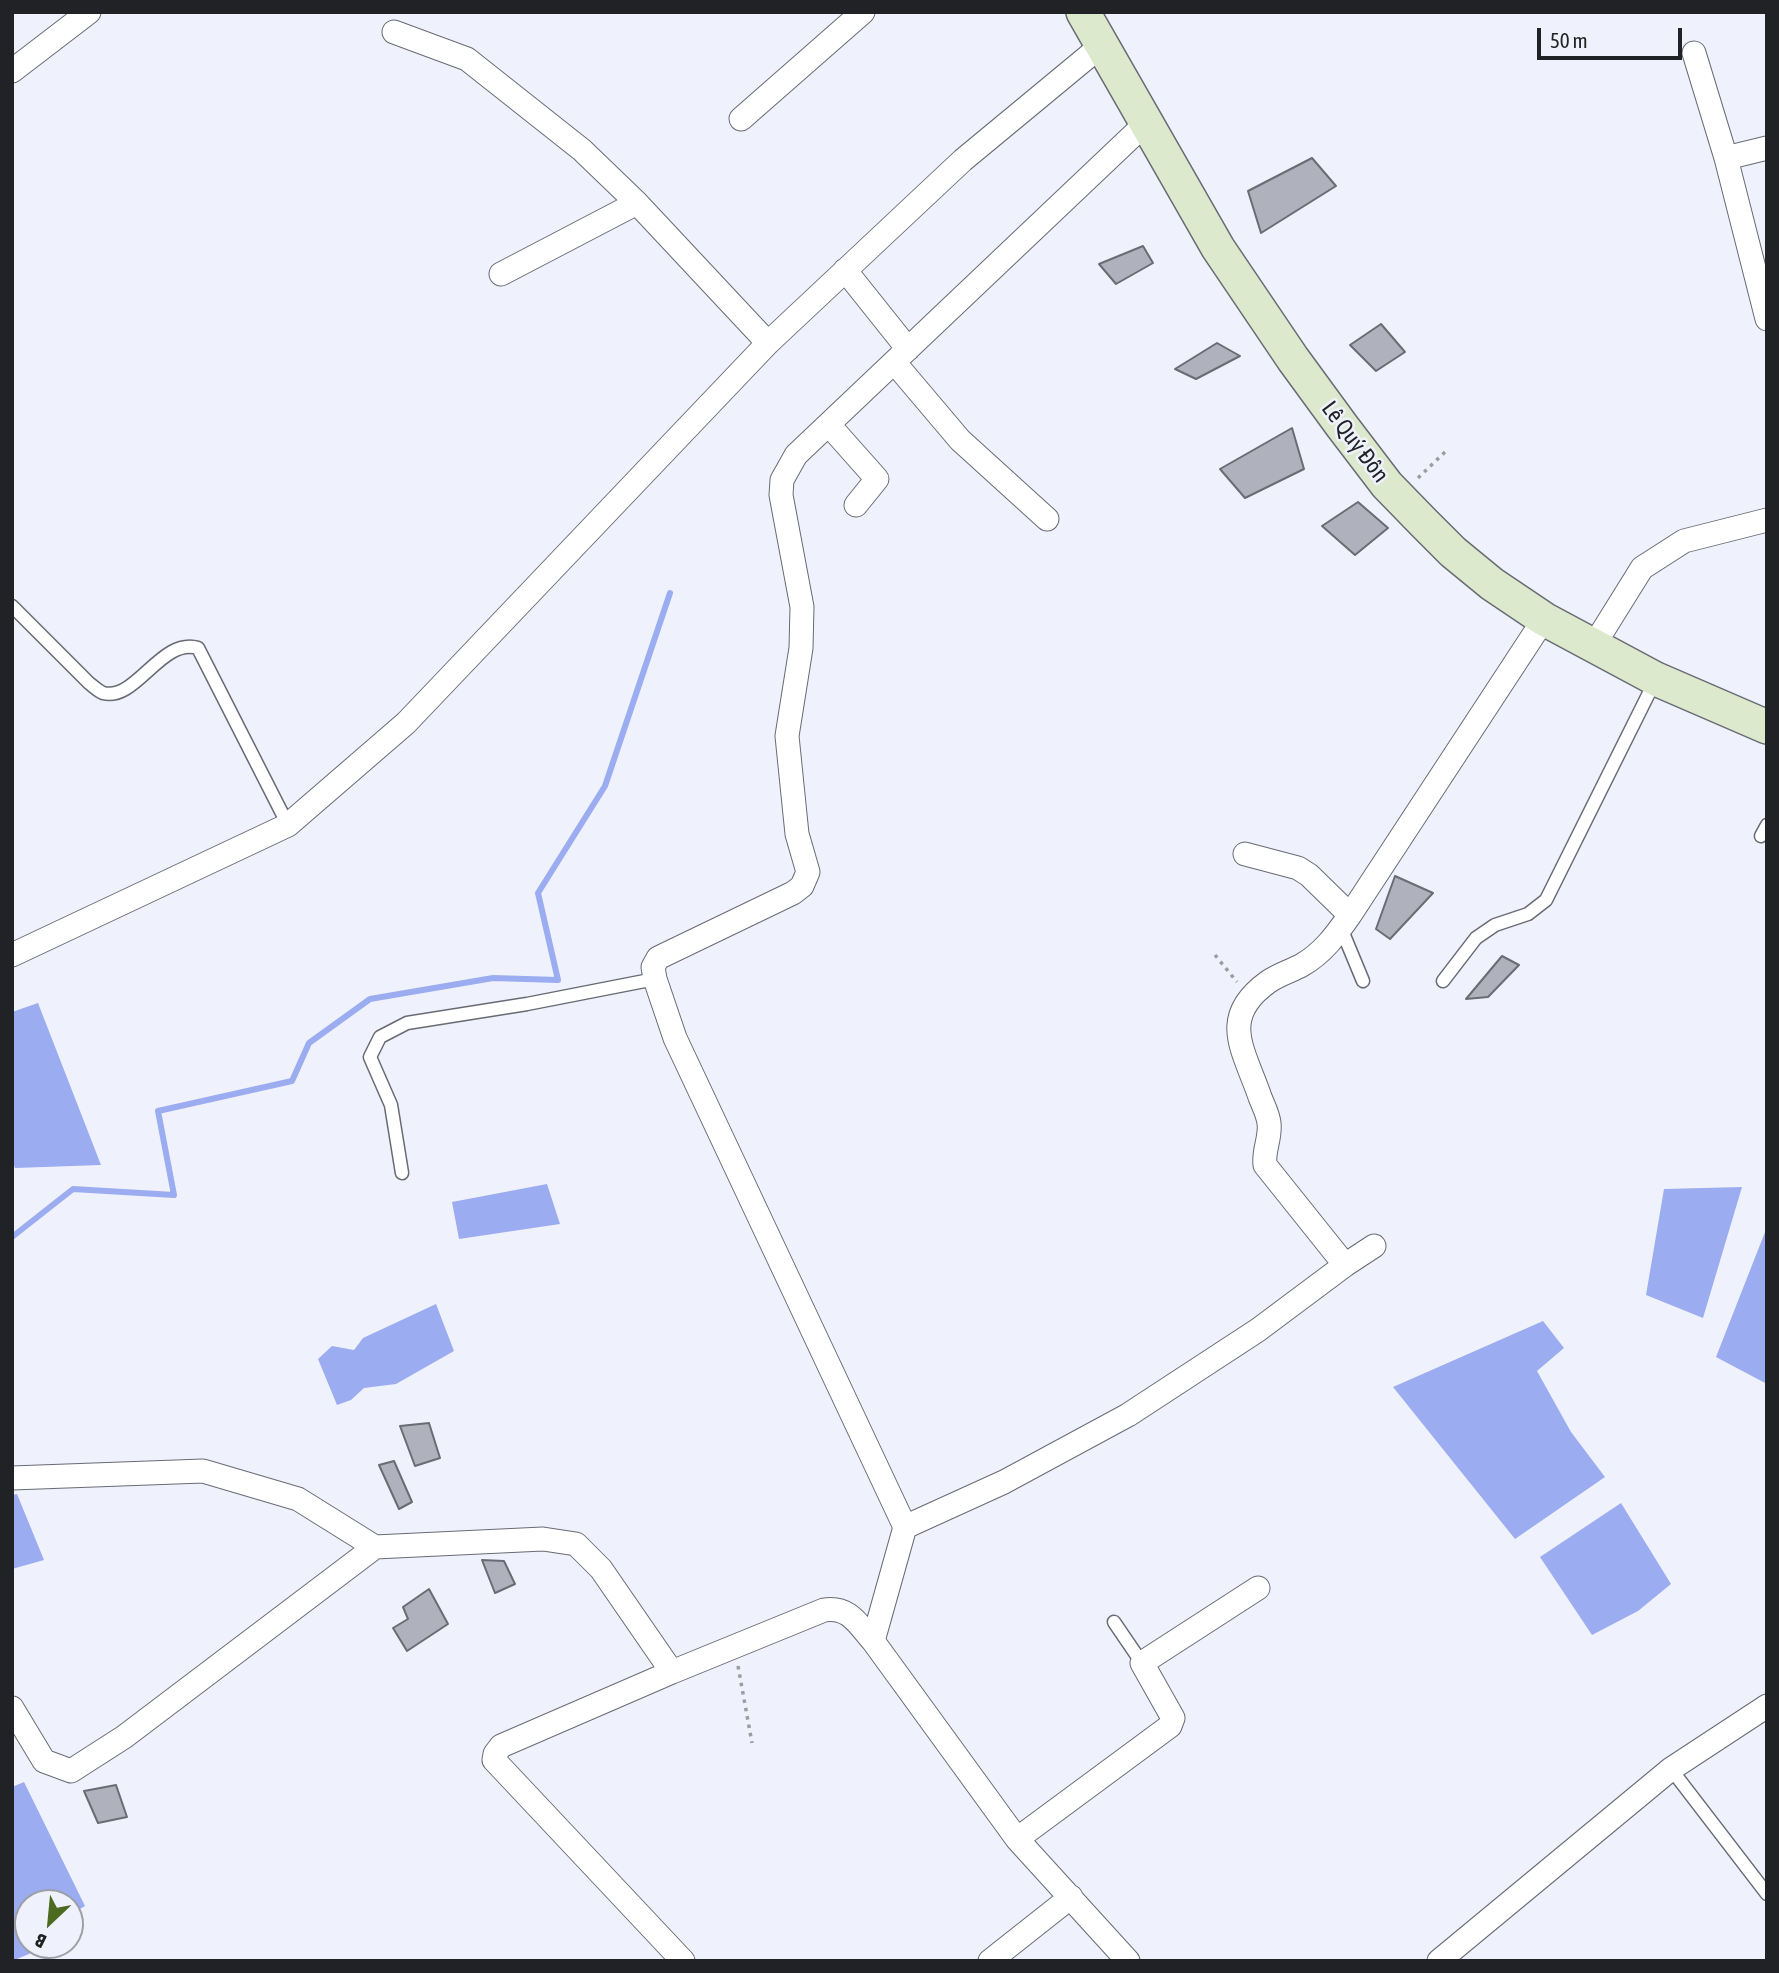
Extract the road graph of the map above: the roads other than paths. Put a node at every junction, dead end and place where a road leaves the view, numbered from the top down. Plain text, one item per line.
1 (89, 12) edge
2 (863, 12) edge
3 (1083, 12) edge
4 (394, 32) dead end
5 (1102, 45) junction
6 (1694, 52) dead end
7 (12, 71) edge
8 (741, 119) dead end
9 (1146, 123) junction
10 (1767, 148) edge
11 (1726, 158) junction
12 (637, 203) junction
13 (845, 271) junction
14 (501, 274) dead end
15 (1767, 319) edge
16 (768, 343) junction
17 (901, 356) junction
18 (829, 425) junction
19 (856, 505) dead end
20 (1047, 519) dead end
21 (1767, 520) edge
22 (12, 606) edge
23 (1544, 619) junction
24 (1594, 645) junction
25 (1656, 679) junction
26 (1767, 727) edge
27 (288, 825) junction
28 (1245, 854) dead end
29 (1346, 922) junction
30 (12, 956) edge
31 (655, 979) junction
32 (1363, 981) dead end
33 (1443, 981) dead end
34 (401, 1173) dead end
35 (1374, 1246) dead end
36 (1345, 1265) junction
37 (12, 1478) edge
38 (905, 1527) junction
39 (375, 1547) junction
40 (1258, 1587) dead end
41 (1114, 1622) dead end
42 (873, 1642) junction
43 (1142, 1663) junction
44 (672, 1672) junction
45 (1767, 1706) edge
46 (12, 1708) edge
47 (1671, 1769) junction
48 (1017, 1839) junction
49 (1767, 1894) edge
50 (1071, 1897) junction
51 (683, 1961) edge
52 (990, 1961) edge
53 (1128, 1961) edge
54 (1439, 1961) edge

1 - 7 street
2 - 8 street
3 - 5 main road, Lê Quý Đôn
4 - 12 street
5 - 9 main road, Lê Quý Đôn
5 - 13 street
6 - 11 street
9 - 17 street
9 - 23 main road, Lê Quý Đôn
10 - 11 street
11 - 15 street
12 - 14 street
12 - 16 street
13 - 16 street
13 - 17 street
16 - 27 street
17 - 18 street
17 - 20 street
18 - 19 street
18 - 31 street
21 - 24 street
22 - 27 lane
23 - 24 main road, Lê Quý Đôn
23 - 29 street
24 - 25 main road, Lê Quý Đôn
25 - 26 main road, Lê Quý Đôn
25 - 33 lane
27 - 30 street
28 - 29 street
29 - 32 lane
29 - 36 street
31 - 34 lane
31 - 38 street
35 - 36 street
36 - 38 street
37 - 39 street
38 - 42 street
39 - 44 street
39 - 46 street
40 - 43 street
41 - 43 lane
42 - 44 street
42 - 48 street
43 - 48 street
44 - 51 street
45 - 47 street
47 - 49 lane
47 - 54 street
48 - 50 street
50 - 52 street
50 - 53 street

